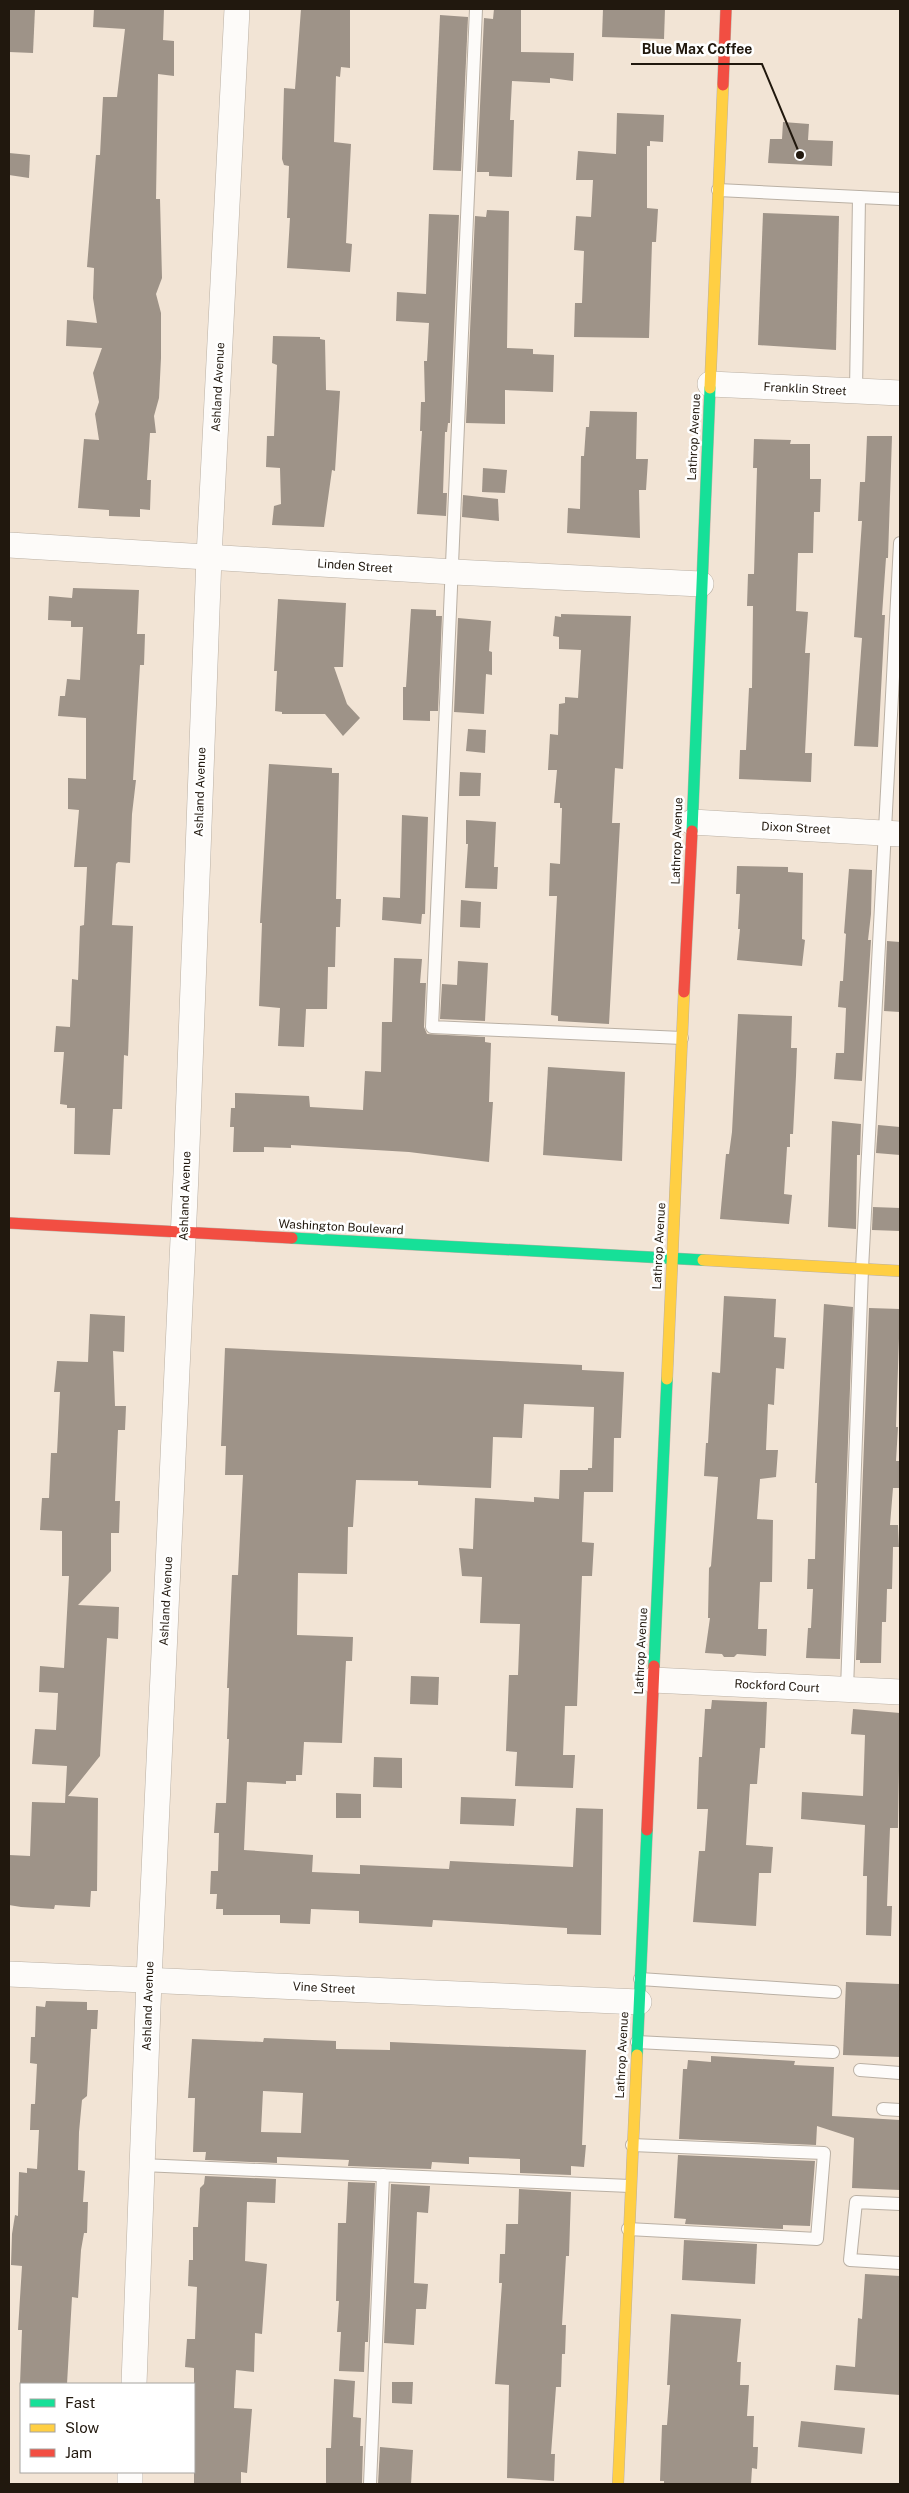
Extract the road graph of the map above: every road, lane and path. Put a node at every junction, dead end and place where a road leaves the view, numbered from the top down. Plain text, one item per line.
1 (237, 9) edge
2 (476, 9) edge
3 (726, 9) edge
4 (718, 190) junction
5 (860, 197) junction
6 (900, 199) edge
7 (710, 384) junction
8 (856, 391) junction
9 (900, 393) edge
10 (900, 543) edge
11 (9, 545) edge
12 (209, 557) junction
13 (454, 572) junction
14 (701, 584) junction
15 (692, 822) junction
16 (893, 833) edge
17 (682, 1038) junction
18 (9, 1223) edge
19 (183, 1233) junction
20 (672, 1258) junction
21 (862, 1269) junction
22 (900, 1271) edge
23 (653, 1680) junction
24 (847, 1689) junction
25 (900, 1692) edge
26 (9, 1974) edge
27 (149, 1980) junction
28 (639, 1990) junction
29 (835, 1992) dead end
30 (637, 2042) junction
31 (833, 2052) dead end
32 (860, 2070) dead end
33 (900, 2073) edge
34 (883, 2109) dead end
35 (900, 2110) edge
36 (632, 2145) junction
37 (142, 2165) junction
38 (383, 2174) junction
39 (630, 2186) junction
40 (900, 2204) edge
41 (628, 2229) junction
42 (900, 2263) edge
43 (134, 2383) edge
44 (370, 2484) edge
45 (618, 2484) edge

1 - 12 street, Ashland Avenue
2 - 13 lane
3 - 4 street, Lathrop Avenue
4 - 5 lane
4 - 7 street, Lathrop Avenue
5 - 6 lane
5 - 8 lane
7 - 8 street, Franklin Street
7 - 14 street, Lathrop Avenue
8 - 9 street, Franklin Street
10 - 16 lane
11 - 12 street, Linden Street
12 - 13 street, Linden Street
12 - 19 street, Ashland Avenue
13 - 14 street, Linden Street
13 - 17 lane
14 - 15 street, Lathrop Avenue
15 - 16 street, Dixon Street
15 - 17 street, Lathrop Avenue
16 - 21 lane
17 - 20 street, Lathrop Avenue
18 - 19 street, Washington Boulevard
19 - 20 street, Washington Boulevard
19 - 27 street, Ashland Avenue
20 - 21 street, Washington Boulevard
20 - 23 street, Lathrop Avenue
21 - 22 street, Washington Boulevard
21 - 24 lane
23 - 24 street, Rockford Court
23 - 28 street, Lathrop Avenue
24 - 25 street, Rockford Court
26 - 27 street, Vine Street
27 - 28 street, Vine Street
27 - 37 street, Ashland Avenue
28 - 29 lane
28 - 30 street, Lathrop Avenue
30 - 31 lane
30 - 36 street, Lathrop Avenue
32 - 33 lane
34 - 35 lane
36 - 39 street, Lathrop Avenue
36 - 41 lane
37 - 38 lane
37 - 43 street, Ashland Avenue
38 - 39 lane
38 - 44 lane
39 - 41 street, Lathrop Avenue
40 - 42 lane
41 - 45 street, Lathrop Avenue

